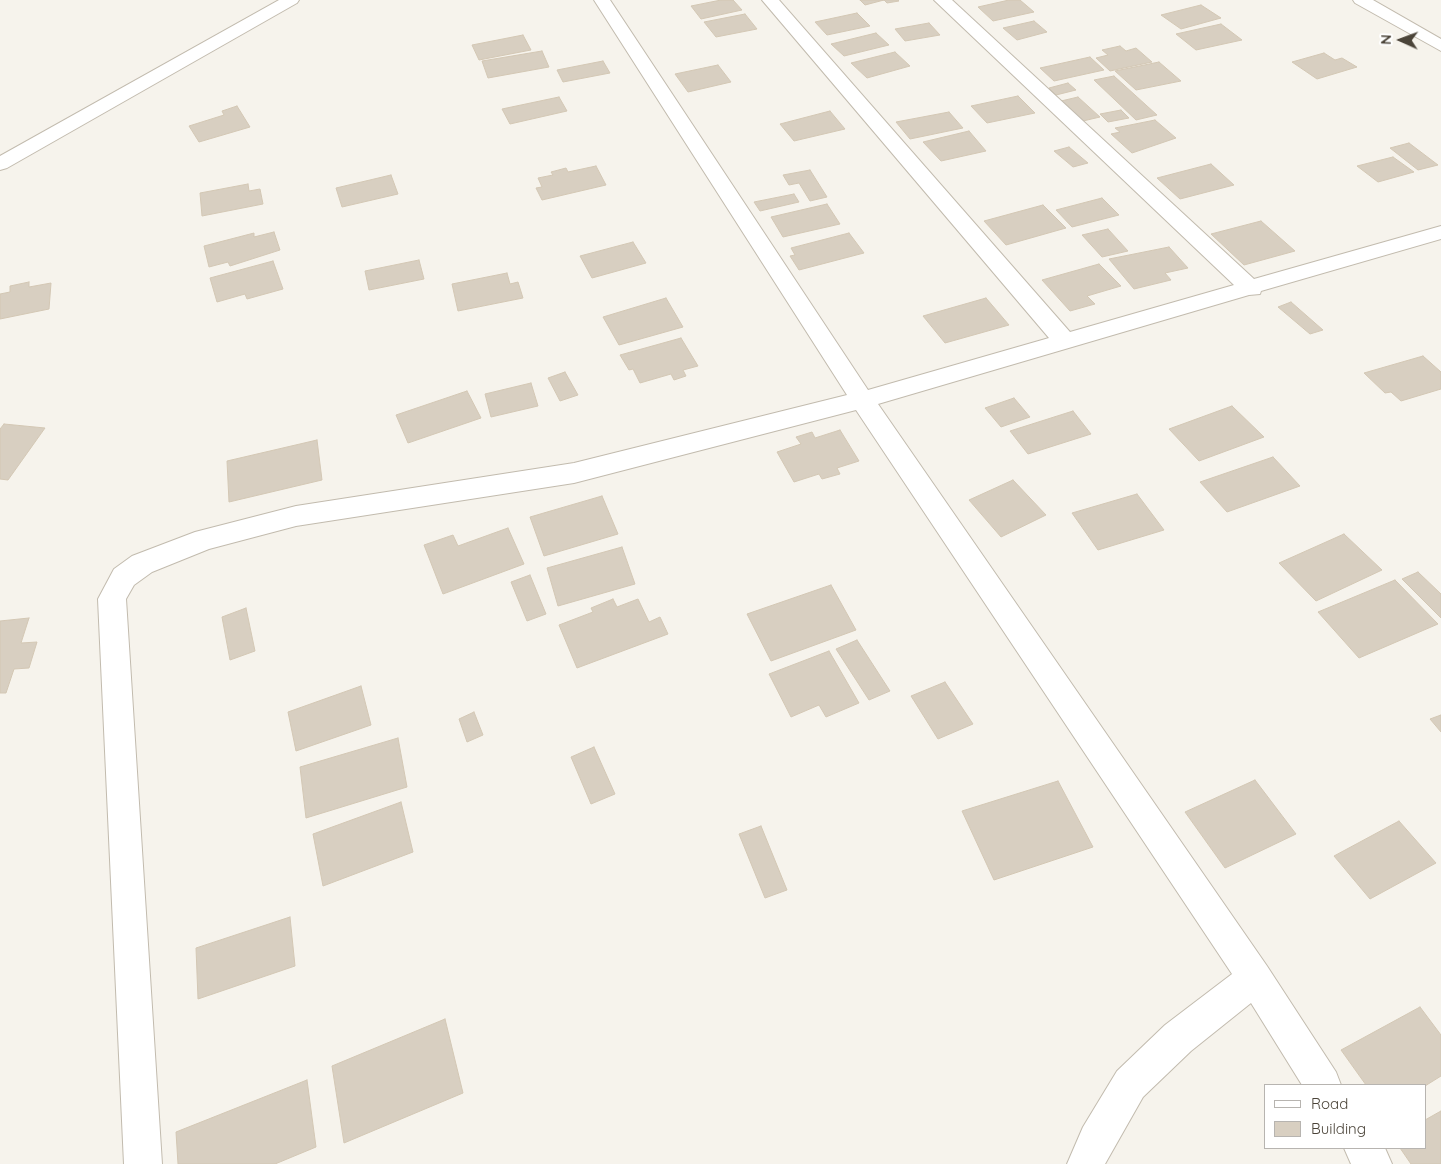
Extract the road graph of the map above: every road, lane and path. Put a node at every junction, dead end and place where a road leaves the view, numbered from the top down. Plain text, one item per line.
1 (291, 0) edge
2 (602, 0) edge
3 (770, 0) edge
4 (942, 0) edge
5 (1361, 0) edge
6 (1441, 46) edge
7 (0, 164) edge
8 (1441, 232) edge
9 (1252, 288) junction
10 (1066, 342) junction
11 (862, 400) junction
12 (1255, 978) junction
13 (1322, 1084) edge
14 (1364, 1149) edge
15 (143, 1164) edge
16 (1086, 1164) edge
17 (1373, 1164) edge

1 - 7 street
2 - 11 street
3 - 10 street
4 - 9 street
5 - 6 street
8 - 9 street
9 - 10 street
10 - 11 street
11 - 12 street
11 - 15 street
12 - 13 street
12 - 16 street
14 - 17 street

